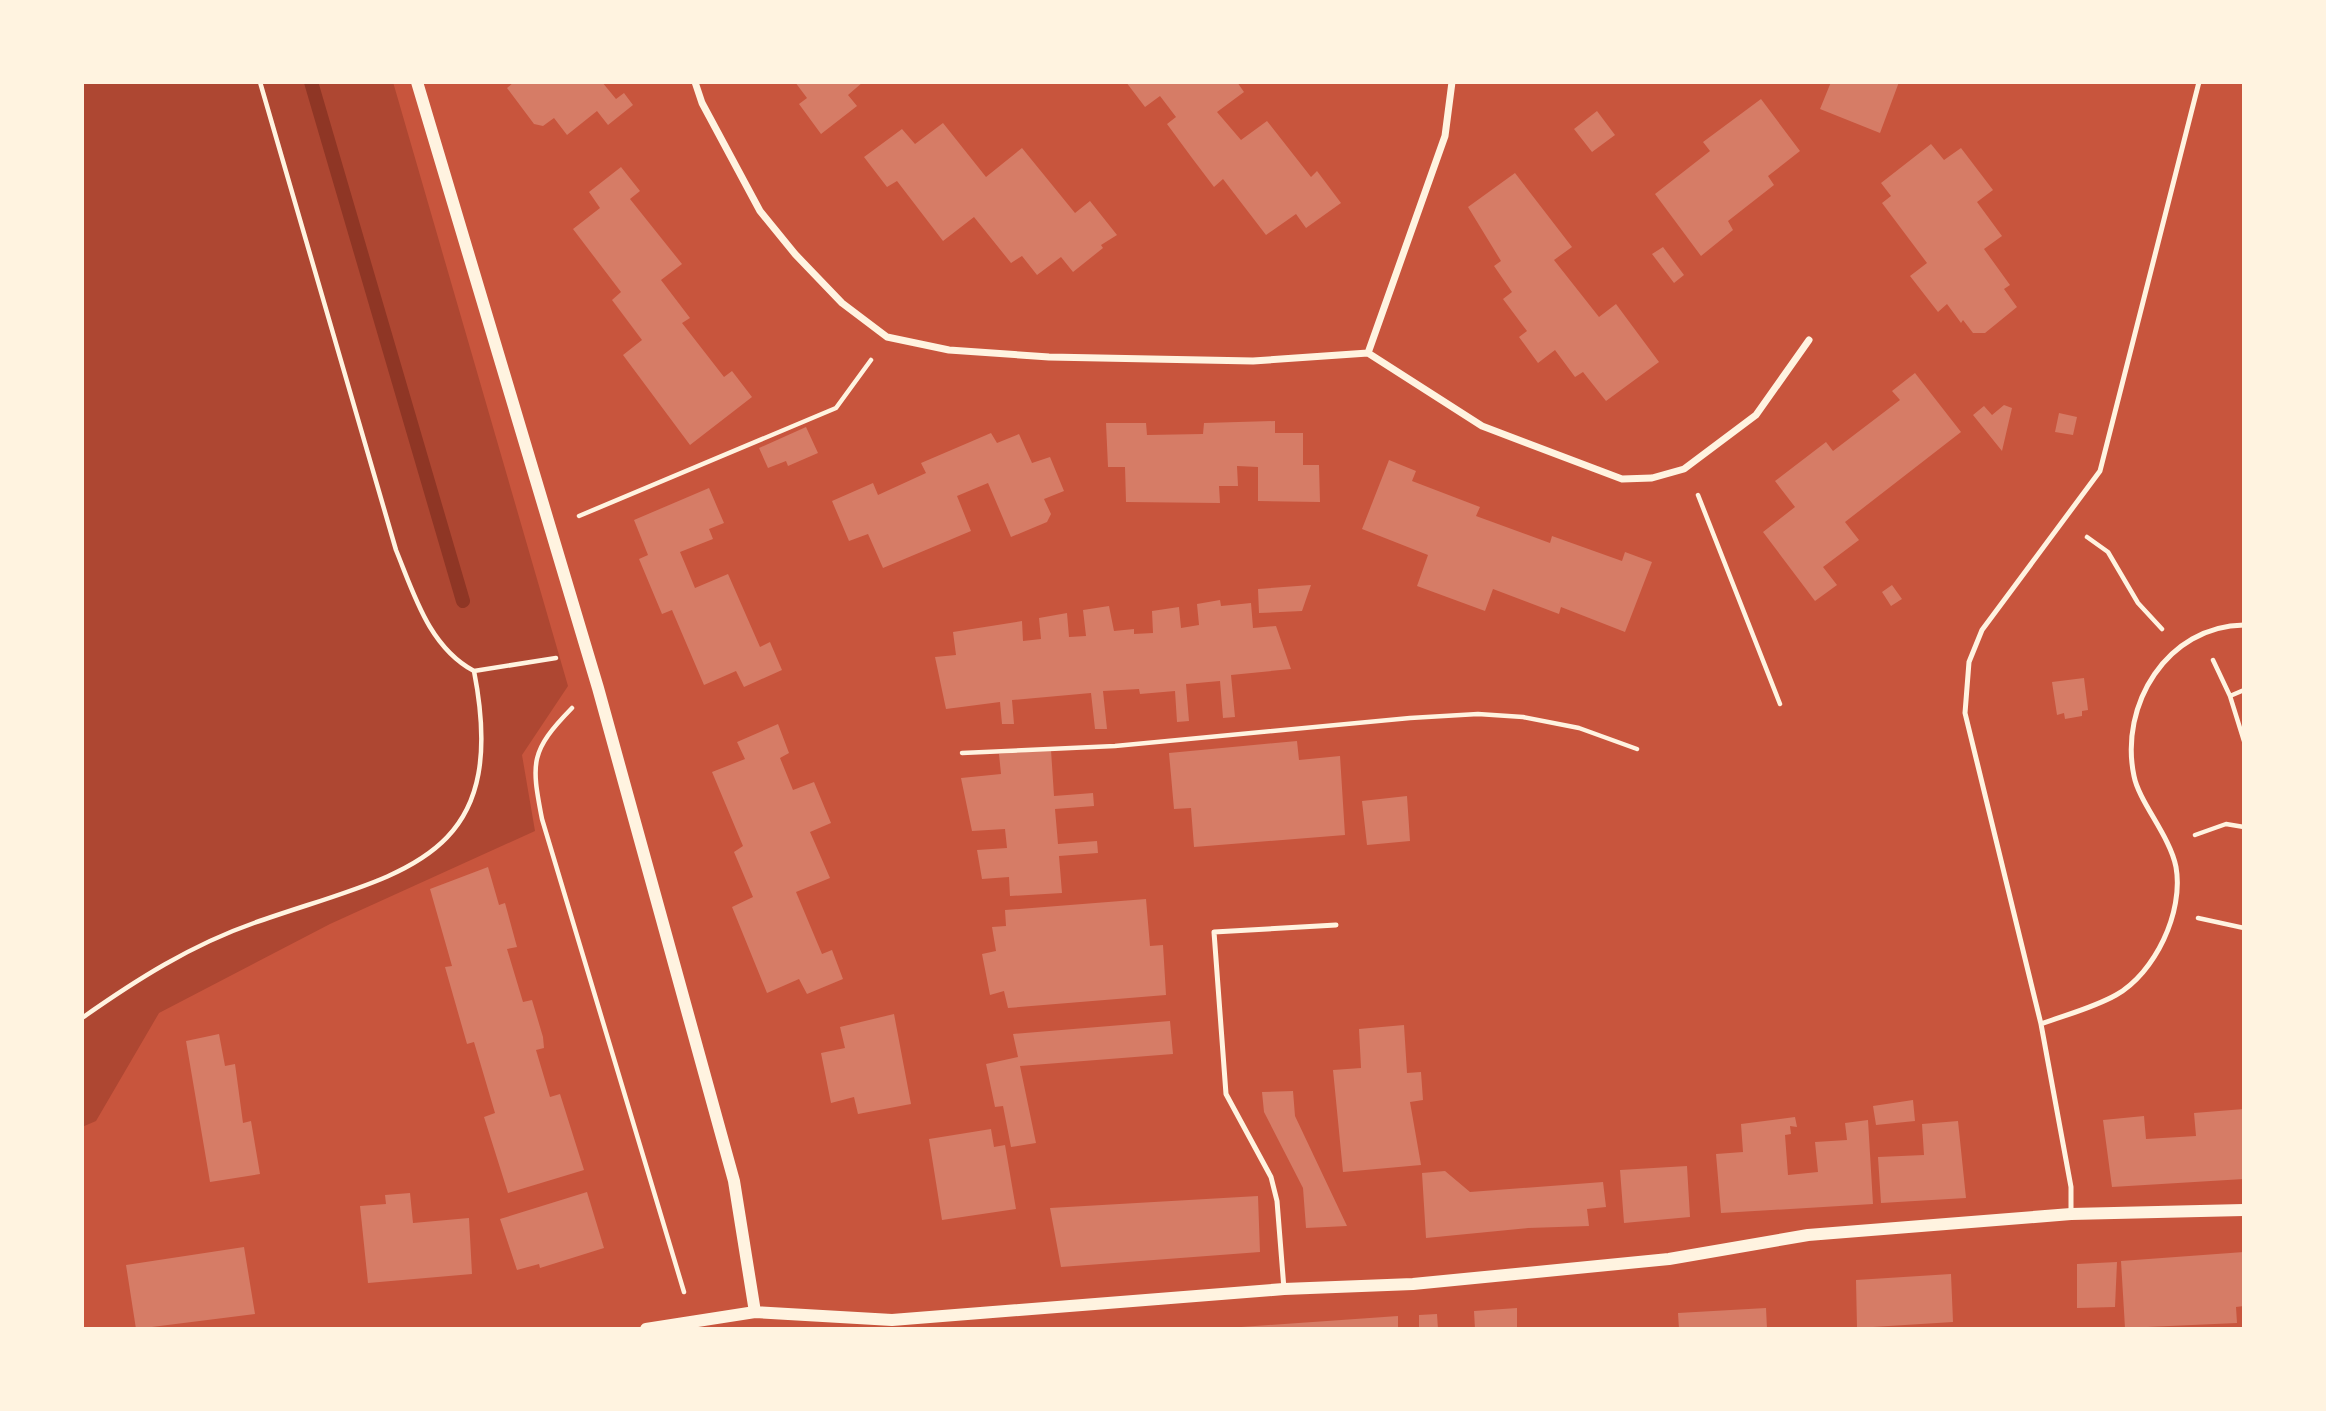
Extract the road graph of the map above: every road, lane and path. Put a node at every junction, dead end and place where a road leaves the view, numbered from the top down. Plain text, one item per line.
1 (260, 82) edge
2 (417, 82) edge
3 (695, 82) edge
4 (1452, 82) edge
5 (2199, 82) edge
6 (887, 337) junction
7 (1809, 340) dead end
8 (1368, 354) junction
9 (1684, 470) junction
10 (2063, 520) junction
11 (549, 528) junction
12 (2244, 625) edge
13 (2199, 636) junction
14 (2181, 648) junction
15 (587, 653) junction
16 (474, 671) junction
17 (598, 688) junction
18 (2244, 690) edge
19 (2230, 696) junction
20 (1780, 704) dead end
21 (2244, 741) edge
22 (1637, 749) dead end
23 (962, 753) dead end
24 (2244, 827) edge
25 (2167, 845) junction
26 (2173, 912) junction
27 (1336, 925) dead end
28 (2244, 928) edge
29 (82, 1018) edge
30 (2041, 1024) junction
31 (2244, 1210) edge
32 (2071, 1214) junction
33 (1283, 1289) junction
34 (755, 1311) junction
35 (694, 1321) junction
36 (646, 1329) edge

1 - 16 path
2 - 11 street
3 - 6 street
4 - 8 street
5 - 10 lane
6 - 8 street
6 - 11 path
7 - 9 street
8 - 9 street
9 - 20 path
10 - 14 path
10 - 30 lane
11 - 15 street
12 - 13 lane
13 - 14 lane
13 - 19 path
14 - 25 lane
15 - 16 path
15 - 17 street
16 - 29 path
17 - 34 street
17 - 35 path
18 - 19 path
19 - 21 path
22 - 23 path
24 - 25 path
25 - 26 lane
26 - 28 path
26 - 30 lane
27 - 33 lane
30 - 32 lane
31 - 32 street
32 - 33 street
33 - 34 street
34 - 35 street
35 - 36 street

